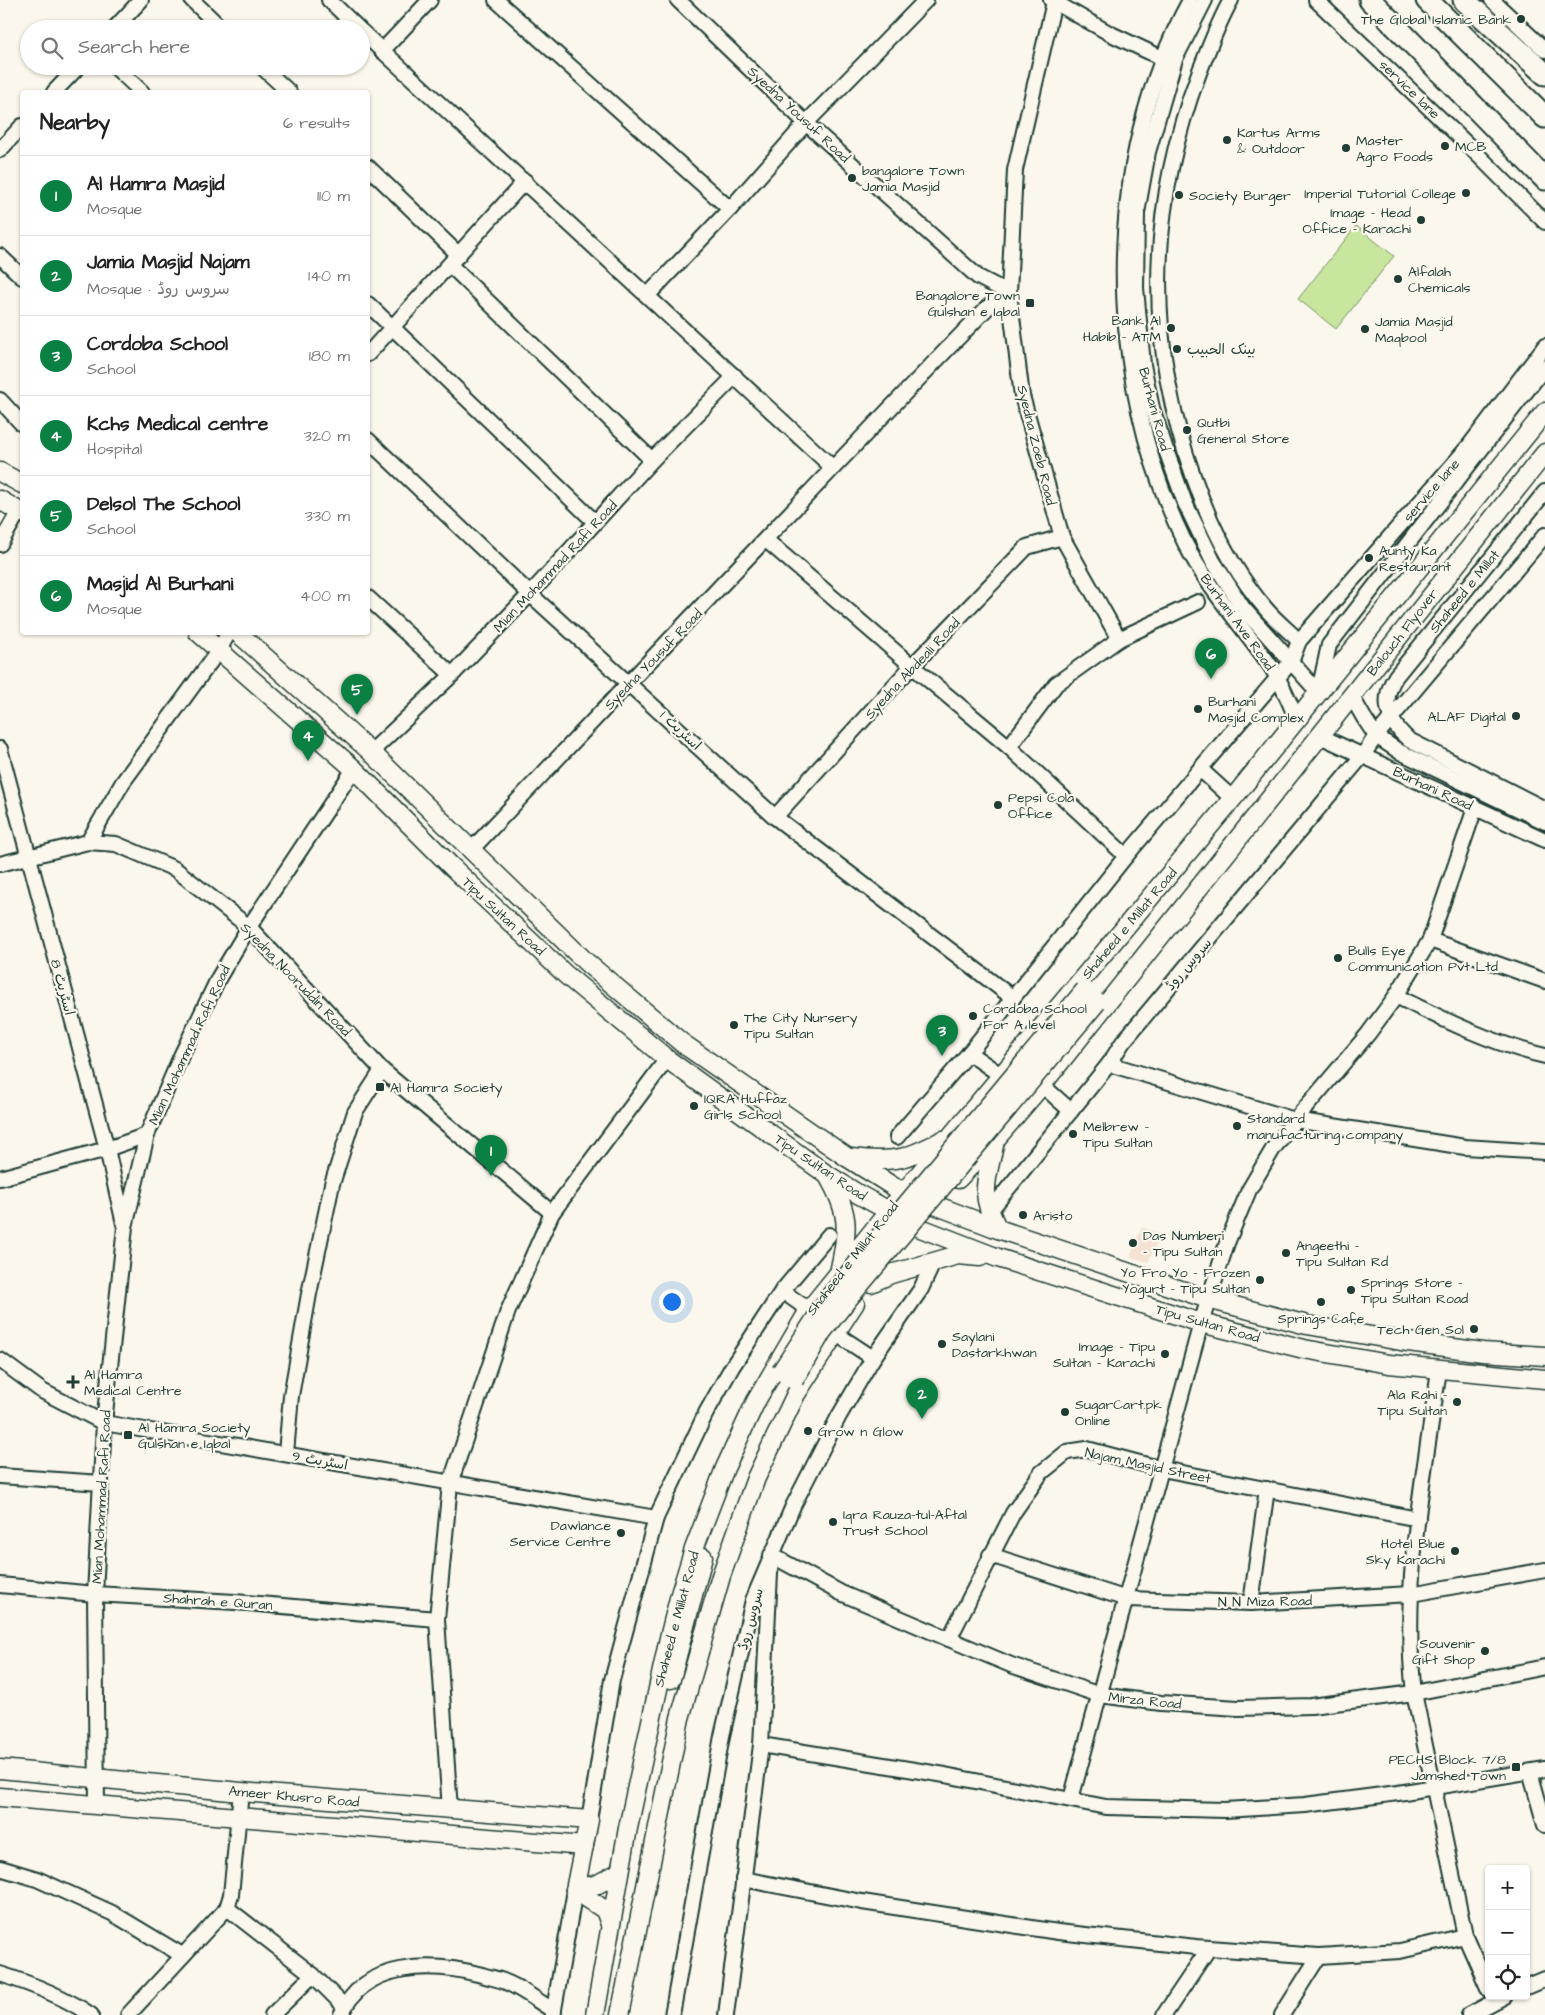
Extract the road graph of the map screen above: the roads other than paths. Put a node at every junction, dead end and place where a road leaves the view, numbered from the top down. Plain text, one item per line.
1 (141, 0) edge
2 (192, 0) edge
3 (330, 0) edge
4 (430, 0) edge
5 (496, 0) edge
6 (678, 0) edge
7 (926, 0) edge
8 (1190, 0) edge
9 (1205, 0) edge
10 (1231, 0) edge
11 (1316, 0) edge
12 (1370, 0) edge
13 (1427, 0) edge
14 (1464, 0) edge
15 (1492, 0) edge
16 (1052, 1) edge
17 (122, 20) edge
18 (213, 20) edge
19 (350, 20) edge
20 (370, 40) edge
21 (1545, 50) edge
22 (382, 51) junction
23 (1162, 58) junction
24 (1545, 74) edge
25 (70, 75) edge
26 (124, 75) edge
27 (271, 75) edge
28 (56, 90) edge
29 (140, 90) edge
30 (287, 90) edge
31 (1545, 118) edge
32 (806, 123) junction
33 (20, 128) edge
34 (0, 150) edge
35 (370, 170) edge
36 (1545, 180) edge
37 (525, 181) junction
38 (730, 210) junction
39 (1545, 222) edge
40 (0, 256) edge
41 (455, 260) junction
42 (20, 275) edge
43 (1009, 293) junction
44 (648, 295) junction
45 (370, 306) edge
46 (393, 328) junction
47 (1545, 346) edge
48 (370, 352) edge
49 (1545, 367) edge
50 (735, 376) junction
51 (0, 400) edge
52 (1545, 412) edge
53 (20, 422) edge
54 (370, 442) edge
55 (1545, 453) edge
56 (652, 460) junction
57 (832, 467) junction
58 (0, 472) edge
59 (20, 483) edge
60 (1545, 492) edge
61 (0, 500) edge
62 (20, 511) edge
63 (20, 514) edge
64 (594, 522) junction
65 (1545, 535) edge
66 (1062, 537) junction
67 (766, 540) junction
68 (0, 544) edge
69 (530, 594) junction
70 (370, 600) edge
71 (1198, 602) dead end
72 (202, 635) edge
73 (227, 635) edge
74 (240, 635) edge
75 (1118, 639) junction
76 (1299, 641) junction
77 (219, 650) junction
78 (1348, 658) joint
79 (1291, 662) junction
80 (912, 666) junction
81 (452, 675) junction
82 (1277, 677) junction
83 (629, 683) junction
84 (1318, 692) junction
85 (1352, 697) junction
86 (1391, 719) junction
87 (1297, 720) junction
88 (1320, 736) junction
89 (1376, 736) junction
90 (1009, 746) junction
91 (0, 748) edge
92 (371, 752) junction
93 (1363, 755) junction
94 (354, 769) junction
95 (1200, 769) junction
96 (1236, 795) junction
97 (1475, 808) junction
98 (1545, 809) edge
99 (775, 817) junction
100 (1256, 818) junction
101 (1545, 822) edge
102 (1545, 840) edge
103 (88, 842) junction
104 (472, 848) junction
105 (28, 856) junction
106 (1126, 856) junction
107 (0, 864) edge
108 (452, 867) junction
109 (249, 927) junction
110 (1430, 940) junction
111 (1545, 981) edge
112 (1091, 996) junction
113 (1396, 996) junction
114 (1013, 998) junction
115 (968, 1053) junction
116 (1545, 1056) edge
117 (667, 1060) junction
118 (1109, 1064) junction
119 (382, 1070) junction
120 (1002, 1076) junction
121 (1042, 1085) junction
122 (1071, 1111) junction
123 (1295, 1120) junction
124 (953, 1134) junction
125 (147, 1135) junction
126 (897, 1137) dead end
127 (995, 1140) junction
128 (106, 1149) junction
129 (1545, 1152) edge
130 (848, 1158) junction
131 (931, 1160) junction
132 (826, 1174) junction
133 (960, 1177) junction
134 (0, 1178) edge
135 (905, 1191) junction
136 (935, 1205) junction
137 (890, 1211) junction
138 (989, 1212) junction
139 (552, 1213) junction
140 (125, 1227) junction
141 (918, 1227) junction
142 (876, 1228) junction
143 (998, 1229) junction
144 (830, 1235) dead end
145 (904, 1244) junction
146 (998, 1258) junction
147 (934, 1261) junction
148 (839, 1271) junction
149 (870, 1283) junction
150 (782, 1291) junction
151 (1208, 1299) junction
152 (809, 1310) junction
153 (1201, 1323) junction
154 (835, 1332) junction
155 (1545, 1356) edge
156 (872, 1358) junction
157 (0, 1360) edge
158 (1439, 1370) junction
159 (788, 1376) junction
160 (1545, 1379) edge
161 (104, 1423) junction
162 (286, 1453) junction
163 (1162, 1469) junction
164 (0, 1476) edge
165 (101, 1483) junction
166 (450, 1484) junction
167 (1267, 1489) junction
168 (656, 1518) junction
169 (1418, 1519) junction
170 (990, 1554) junction
171 (771, 1555) junction
172 (1545, 1570) edge
173 (0, 1585) edge
174 (95, 1594) junction
175 (1412, 1594) junction
176 (1127, 1599) junction
177 (1250, 1603) junction
178 (437, 1619) junction
179 (949, 1639) junction
180 (1545, 1667) edge
181 (1414, 1693) junction
182 (1100, 1695) junction
183 (680, 1718) junction
184 (760, 1745) junction
185 (0, 1769) edge
186 (1545, 1769) edge
187 (640, 1771) junction
188 (1530, 1772) junction
189 (97, 1779) junction
190 (1433, 1787) junction
191 (241, 1792) junction
192 (0, 1797) edge
193 (1072, 1799) junction
194 (96, 1805) junction
195 (450, 1810) junction
196 (239, 1817) junction
197 (589, 1820) junction
198 (1545, 1825) edge
199 (584, 1846) junction
200 (0, 1868) edge
201 (620, 1872) junction
202 (743, 1879) junction
203 (575, 1890) junction
204 (227, 1908) junction
205 (610, 1924) junction
206 (1465, 1936) junction
207 (1210, 1948) junction
208 (182, 1955) junction
209 (1320, 1956) junction
210 (0, 1974) edge
211 (313, 1975) junction
212 (1485, 1976) edge
213 (1545, 1979) edge
214 (1530, 1985) edge
215 (1490, 2000) edge
216 (342, 2011) edge
217 (553, 2013) edge
218 (91, 2015) edge
219 (128, 2015) edge
220 (272, 2015) edge
221 (595, 2015) edge
222 (620, 2015) edge
223 (672, 2015) edge
224 (726, 2015) edge
225 (1164, 2015) edge
226 (1282, 2015) edge
227 (1469, 2015) edge

1 - 17 street
2 - 18 street
3 - 19 street
4 - 22 street
5 - 38 street
6 - 32 street, Syedna Yousuf Road
7 - 32 street
8 - 23 street
9 - 79 street, Burhani Road
10 - 76 street
11 - 39 street, service lane
12 - 36 highway
13 - 31 highway
14 - 24 highway
15 - 21 street
16 - 23 street
16 - 43 street, Syedna Zoeb Road
20 - 22 street
22 - 37 street
23 - 82 street, Burhani Ave Road
25 - 28 street
26 - 29 street
27 - 30 street
32 - 38 street
32 - 43 street, Syedna Yousuf Road
33 - 34 street
35 - 41 street
37 - 41 street
37 - 44 street
38 - 44 street
40 - 42 street
41 - 46 street
41 - 56 street
43 - 57 street, Syedna Yousuf Road
43 - 66 street, Syedna Zoeb Road
44 - 50 street
45 - 46 street
46 - 48 street
46 - 64 street
47 - 76 street, service lane
49 - 84 street
50 - 56 street, Mian Mohammad Rafi Road
50 - 57 street
51 - 53 street
52 - 78 main road, Balouch Flyover
54 - 69 street, اسٹریٹ 1
55 - 85 main road, Balouch Flyover
56 - 64 street, Mian Mohammad Rafi Road
57 - 67 street, Syedna Yousuf Road
58 - 59 main road
60 - 86 street, Shaheed e Millat
61 - 62 main road
63 - 68 street
64 - 69 street, Mian Mohammad Rafi Road
65 - 86 street
66 - 75 street, Syedna Zoeb Road
66 - 80 street, Syedna Abdeali Road
67 - 80 street
67 - 83 street, Syedna Yousuf Road
69 - 81 street, Mian Mohammad Rafi Road
69 - 83 street, اسٹریٹ 1
70 - 81 street
71 - 75 street
72 - 77 main road, Tipu Sultan Road
73 - 77 street
74 - 92 main road, Tipu Sultan Road
75 - 90 street
76 - 79 street, service lane
77 - 94 main road, Tipu Sultan Road
77 - 103 street
78 - 84 main road, Shaheed e Millat Road
79 - 82 street, service lane
79 - 84 street, Burhani Road
80 - 90 street
80 - 99 street, Syedna Abdeali Road
81 - 92 street, Mian Mohammad Rafi Road
82 - 87 street, Burhani Ave Road
82 - 95 street, service lane
83 - 99 street, اسٹریٹ 1
83 - 104 street, Syedna Yousuf Road
84 - 87 main road, Shaheed e Millat Road
85 - 88 main road, Balouch Flyover
85 - 89 street, Burhani Road
86 - 89 street, سروس روڈ
86 - 98 street
87 - 96 main road, Shaheed e Millat Road
88 - 93 street, Burhani Road
88 - 100 main road
89 - 93 street, سروس روڈ
89 - 101 street, Burhani Road
90 - 106 street
91 - 105 street, اسٹریٹ 8
92 - 104 main road, Tipu Sultan Road
93 - 97 street, Burhani Road
93 - 118 street, سروس روڈ
94 - 108 main road, Tipu Sultan Road
94 - 109 street, Mian Mohammad Rafi Road
95 - 96 street
95 - 106 street, service lane
96 - 112 main road
96 - 120 main road, Shaheed e Millat Road
97 - 102 street, Burhani Road
97 - 110 street
99 - 114 street, اسٹریٹ 1
100 - 112 main road
100 - 121 main road
103 - 105 street, Syedna Nooruddin Road
103 - 109 street, Syedna Nooruddin Road
104 - 108 main road
104 - 130 main road, Tipu Sultan Road
105 - 107 street, Syedna Nooruddin Road
105 - 128 street, اسٹریٹ 8
106 - 114 street, service lane
108 - 117 main road, Tipu Sultan Road
109 - 119 street, Syedna Nooruddin Road
109 - 125 street, Mian Mohammad Rafi Road
110 - 111 street
110 - 113 street
112 - 159 main road, bridge
113 - 116 street
113 - 123 street
114 - 115 street, service lane
115 - 120 street
115 - 126 street, service lane
117 - 132 main road, Tipu Sultan Road
117 - 139 street
118 - 122 street, سروس روڈ
118 - 123 street
119 - 139 street, Syedna Nooruddin Road
119 - 162 street
120 - 124 main road, Shaheed e Millat Road
121 - 122 street
121 - 127 main road
122 - 138 street, سروس روڈ
123 - 129 street
123 - 151 street
124 - 130 main road
124 - 131 main road, Shaheed e Millat Road
125 - 128 street
125 - 140 street, Mian Mohammad Rafi Road
127 - 133 main road
127 - 138 main road
128 - 134 street
128 - 140 street, اسٹریٹ 8
130 - 135 main road, Tipu Sultan Road
131 - 133 main road
131 - 135 main road, Shaheed e Millat Road
132 - 137 main road, Tipu Sultan Road
132 - 148 main road
133 - 136 main road
135 - 136 main road, Tipu Sultan Road
135 - 137 main road, Shaheed e Millat Road
136 - 141 main road
136 - 143 main road, Tipu Sultan Road
137 - 141 main road, Tipu Sultan Road
137 - 142 main road, Shaheed e Millat Road
138 - 143 main road
139 - 166 street
140 - 161 street, Mian Mohammad Rafi Road
141 - 145 main road
141 - 146 main road, Tipu Sultan Road
142 - 145 main road
142 - 148 main road, Shaheed e Millat Road
143 - 151 main road, Tipu Sultan Road
144 - 150 street
145 - 149 main road
146 - 147 main road
146 - 153 main road, Tipu Sultan Road
147 - 149 main road
147 - 156 street, سروس روڈ
148 - 152 main road, Shaheed e Millat Road
149 - 154 main road
150 - 152 street
150 - 168 street
151 - 153 street
151 - 155 main road, Tipu Sultan Road
152 - 187 main road, Shaheed e Millat Road
153 - 158 main road, Tipu Sultan Road
153 - 163 street
154 - 156 street
154 - 183 main road
156 - 171 street, سروس روڈ
157 - 161 street, اسٹریٹ 9
158 - 160 main road, Tipu Sultan Road
158 - 169 street
159 - 183 main road
159 - 187 main road
161 - 162 street, اسٹریٹ 9
161 - 165 street, Mian Mohammad Rafi Road
162 - 166 street, اسٹریٹ 9
163 - 167 street, Najam Masjid Street
163 - 170 street, Najam Masjid Street
163 - 176 street
164 - 165 street
165 - 174 street, Mian Mohammad Rafi Road
166 - 168 street, اسٹریٹ 9
166 - 178 street
167 - 169 street, Najam Masjid Street
167 - 177 street
168 - 197 street
169 - 175 street
170 - 176 street, N N Miza Road
170 - 179 street, Najam Masjid Street
171 - 179 street, Mirza Road
171 - 184 street
171 - 223 street, سروس روڈ
172 - 175 street, N N Miza Road
173 - 174 street, Shahrah e Quran
174 - 178 street, Shahrah e Quran
174 - 189 street, Mian Mohammad Rafi Road
175 - 177 street, N N Miza Road
175 - 181 street
176 - 177 street, N N Miza Road
176 - 182 street
178 - 195 street
179 - 182 street, Mirza Road
180 - 181 street, Mirza Road
181 - 182 street, Mirza Road
181 - 190 street
182 - 193 street
183 - 222 main road
184 - 193 street
184 - 202 street
185 - 189 main road, Ameer Khusro Road
186 - 188 street
187 - 201 main road, Shaheed e Millat Road
188 - 190 street
188 - 198 street
189 - 191 main road, Ameer Khusro Road
189 - 194 street, Mian Mohammad Rafi Road
190 - 193 street
190 - 206 street
191 - 195 main road, Ameer Khusro Road
191 - 196 street
192 - 194 main road, Ameer Khusro Road
194 - 196 main road, Ameer Khusro Road
195 - 197 main road, Ameer Khusro Road
196 - 199 main road, Ameer Khusro Road
196 - 204 street
197 - 199 main road
199 - 203 main road
200 - 208 street
201 - 203 main road
201 - 205 main road, Shaheed e Millat Road
202 - 207 street
202 - 224 street
203 - 205 main road
203 - 217 street
204 - 208 street
204 - 211 street
205 - 221 main road, Shaheed e Millat Road
206 - 209 street
206 - 212 street
207 - 209 street
207 - 225 street
208 - 219 street
209 - 226 street
210 - 218 street
211 - 216 street
211 - 220 street
213 - 214 street
215 - 227 street
216 - 217 street

